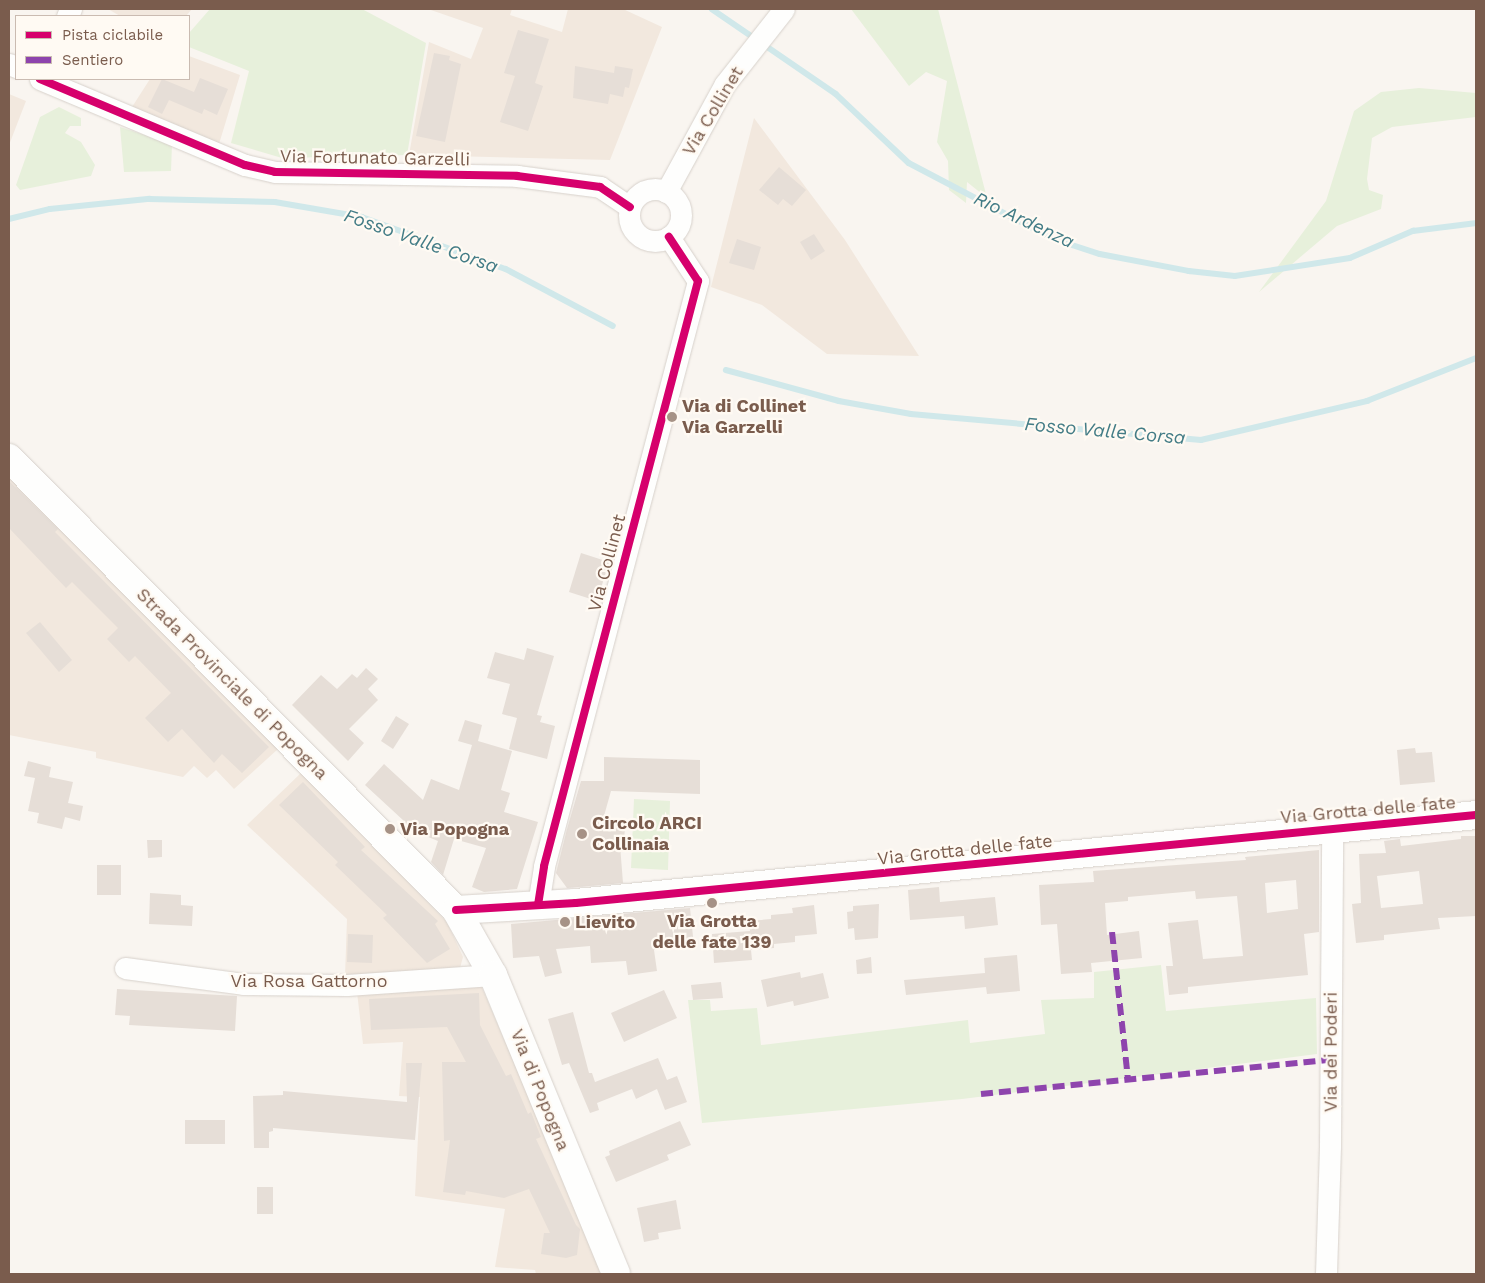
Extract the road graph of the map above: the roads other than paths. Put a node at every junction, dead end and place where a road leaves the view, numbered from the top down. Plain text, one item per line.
1 (780, 14) edge
2 (43, 80) edge
3 (666, 192) junction
4 (630, 207) junction
5 (669, 237) junction
6 (9, 458) edge
7 (1476, 816) edge
8 (1332, 829) junction
9 (538, 905) junction
10 (456, 910) junction
11 (125, 968) dead end
12 (493, 975) junction
13 (616, 1274) edge
14 (1326, 1274) edge

1 - 3 street, Via Collinet
2 - 4 street, Via Fortunato Garzelli
3 - 4 street
3 - 5 street
4 - 5 street
5 - 9 street, Via Collinet
6 - 10 main road, Strada Provinciale di Popogna
7 - 8 main road, Via Grotta delle fate
8 - 9 main road, Via Grotta delle fate
8 - 14 street, Via dei Poderi
9 - 10 main road, Via Grotta delle fate
10 - 12 main road, Via di Popogna
11 - 12 street, Via Rosa Gattorno
12 - 13 main road, Via di Popogna

